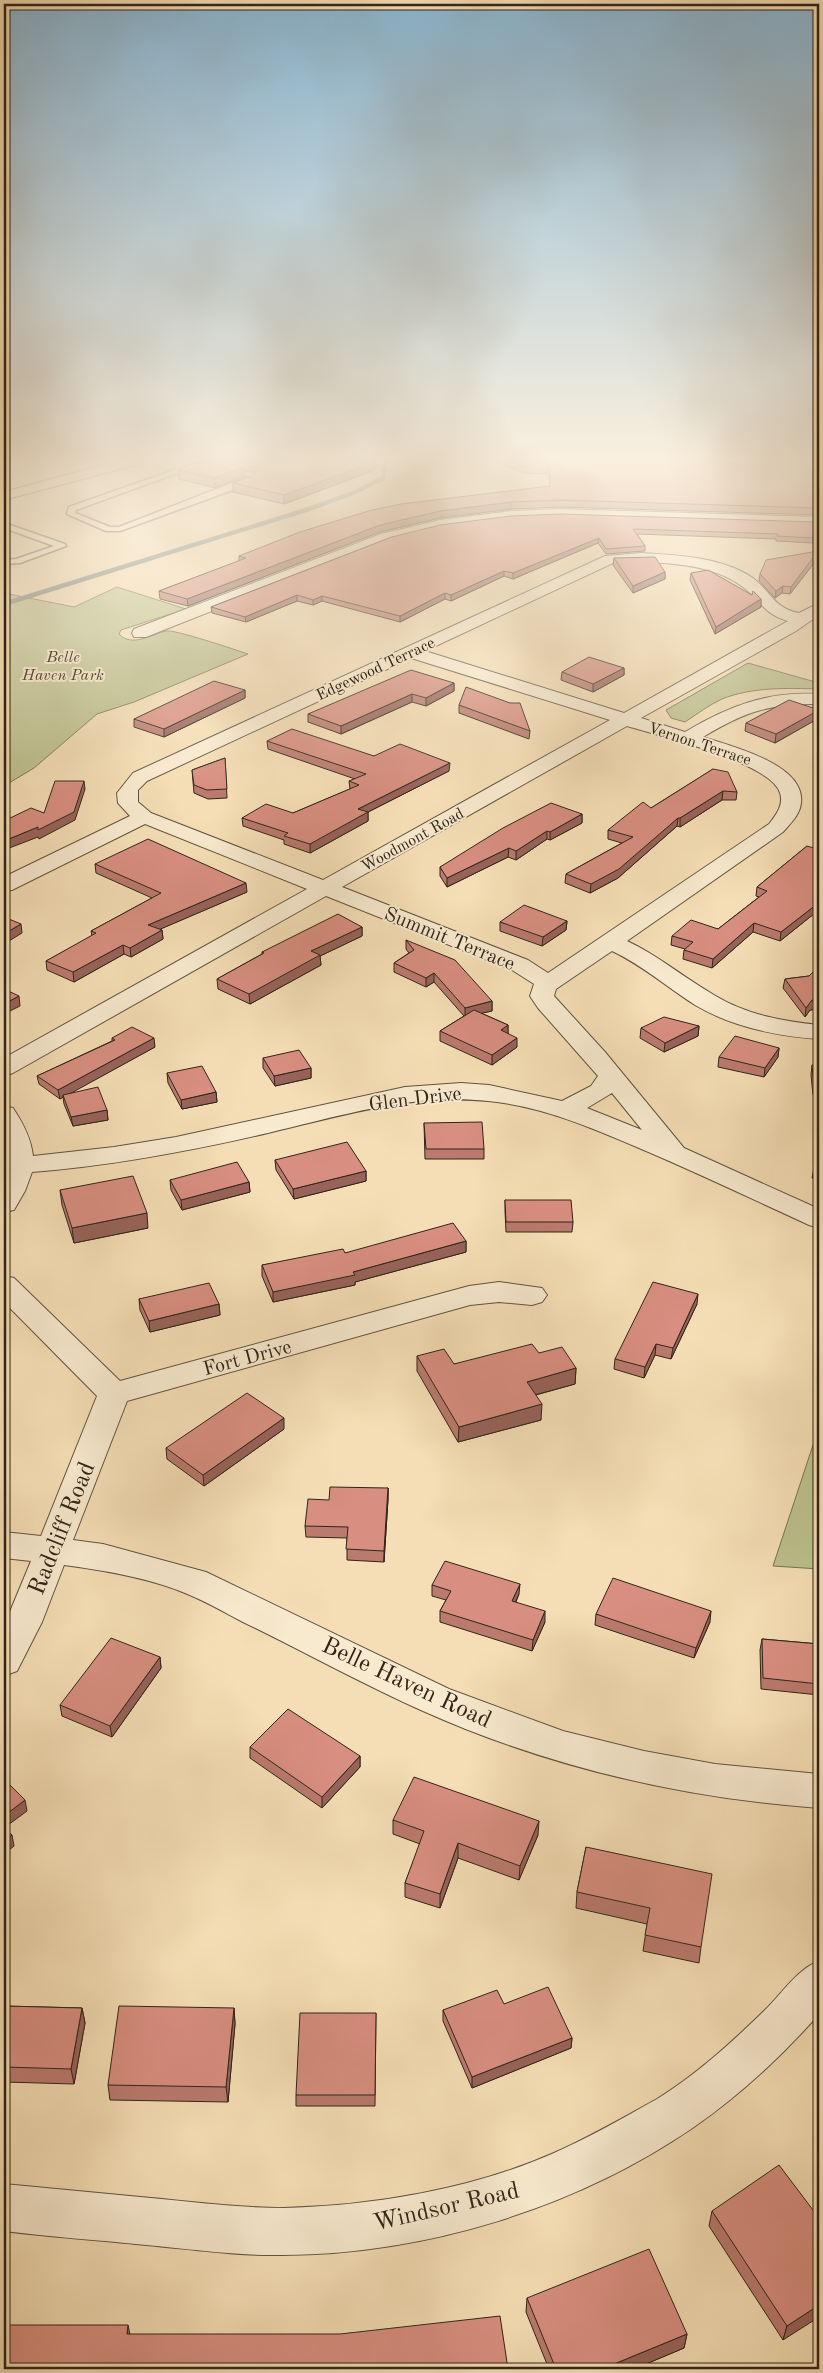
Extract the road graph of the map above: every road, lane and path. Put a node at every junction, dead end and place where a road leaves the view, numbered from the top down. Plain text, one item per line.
1 (300, 571) edge
2 (585, 571) edge
3 (721, 571) edge
4 (819, 608) edge
5 (802, 619) junction
6 (140, 633) dead end
7 (409, 652) junction
8 (819, 699) edge
9 (626, 719) junction
10 (688, 738) junction
11 (144, 817) junction
12 (4, 885) edge
13 (326, 888) junction
14 (611, 942) junction
15 (548, 983) junction
16 (819, 1032) edge
17 (4, 1068) edge
18 (611, 1076) junction
19 (566, 1109) junction
20 (4, 1114) edge
21 (675, 1154) junction
22 (21, 1164) junction
23 (4, 1204) edge
24 (819, 1219) edge
25 (4, 1285) edge
26 (532, 1295) dead end
27 (114, 1394) junction
28 (4, 1545) edge
29 (52, 1550) junction
30 (4, 1661) edge
31 (819, 1791) edge
32 (819, 1980) edge
33 (4, 2208) edge

1 - 6 street
2 - 7 street, Edgewood Terrace
3 - 5 street, Edgewood Terrace
4 - 5 street, Woodmont Road
5 - 9 street, Woodmont Road
7 - 9 street, Vernon Terrace
7 - 11 street, Edgewood Terrace
8 - 10 street
9 - 10 street, Vernon Terrace
9 - 13 street, Woodmont Road
10 - 14 street, Vernon Terrace
11 - 12 street
11 - 13 street, Summit Terrace
13 - 15 street, Summit Terrace
13 - 17 street, Woodmont Road
14 - 15 street, Vernon Terrace
14 - 16 street
15 - 18 street
18 - 19 street
18 - 21 street
19 - 21 street, Glen Drive
19 - 22 street, Glen Drive
20 - 22 street
21 - 24 street, Glen Drive
22 - 23 street
25 - 27 street
26 - 27 street, Fort Drive
27 - 29 street, Radcliff Road
28 - 29 street, Belle Haven Road
29 - 30 street, Radcliff Road
29 - 31 street, Belle Haven Road
32 - 33 street, Windsor Road

